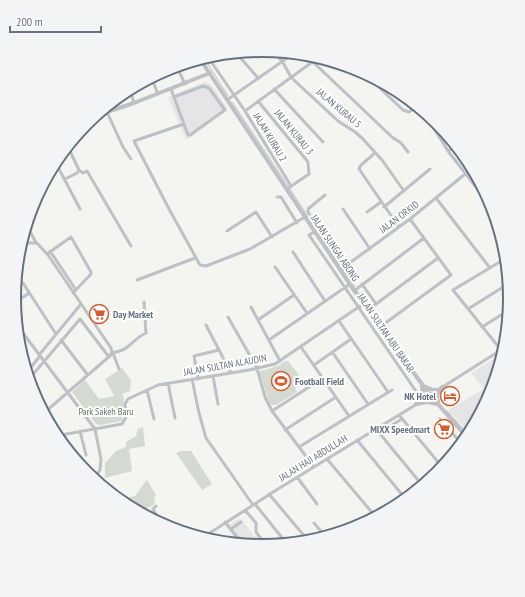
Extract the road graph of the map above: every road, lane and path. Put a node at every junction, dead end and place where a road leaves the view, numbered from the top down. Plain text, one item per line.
1 (241, 58) edge
2 (279, 58) edge
3 (286, 58) edge
4 (282, 61) junction
5 (312, 62) edge
6 (212, 63) edge
7 (316, 63) edge
8 (204, 64) edge
9 (179, 72) edge
10 (210, 73) junction
11 (291, 77) junction
12 (258, 78) junction
13 (154, 83) edge
14 (185, 84) junction
15 (378, 87) edge
16 (171, 89) junction
17 (274, 89) junction
18 (158, 94) junction
19 (132, 96) edge
20 (233, 96) junction
21 (174, 97) junction
22 (227, 100) junction
23 (258, 101) junction
24 (134, 103) junction
25 (113, 109) edge
26 (413, 110) edge
27 (245, 111) junction
28 (110, 112) edge
29 (184, 124) junction
30 (434, 129) edge
31 (252, 130) junction
32 (323, 142) dead end
33 (452, 148) edge
34 (448, 151) junction
35 (70, 152) edge
36 (408, 152) dead end
37 (375, 153) junction
38 (131, 159) dead end
39 (59, 168) edge
40 (430, 169) dead end
41 (79, 170) junction
42 (468, 172) edge
43 (465, 174) junction
44 (65, 179) junction
45 (289, 188) junction
46 (404, 191) junction
47 (478, 191) edge
48 (325, 195) dead end
49 (277, 198) dead end
50 (436, 198) junction
51 (381, 202) junction
52 (384, 206) junction
53 (80, 209) dead end
54 (343, 209) dead end
55 (367, 212) dead end
56 (305, 217) junction
57 (410, 220) junction
58 (297, 222) junction
59 (399, 227) junction
60 (31, 231) edge
61 (227, 231) dead end
62 (314, 232) junction
63 (272, 237) junction
64 (424, 238) junction
65 (28, 243) edge
66 (37, 243) junction
67 (131, 246) dead end
68 (370, 249) junction
69 (50, 251) junction
70 (294, 252) dead end
71 (47, 254) junction
72 (196, 258) junction
73 (438, 258) junction
74 (501, 261) edge
75 (274, 267) dead end
76 (345, 267) junction
77 (490, 268) junction
78 (340, 270) junction
79 (137, 280) dead end
80 (22, 282) edge
81 (350, 284) junction
82 (362, 284) junction
83 (345, 287) junction
84 (503, 287) edge
85 (76, 290) junction
86 (354, 291) junction
87 (29, 293) junction
88 (74, 293) junction
89 (294, 295) junction
90 (21, 299) edge
91 (325, 301) junction
92 (144, 302) dead end
93 (81, 304) junction
94 (363, 304) junction
95 (376, 304) junction
96 (251, 307) dead end
97 (358, 307) junction
98 (372, 307) junction
99 (468, 309) junction
100 (368, 310) junction
101 (307, 313) junction
102 (503, 314) edge
103 (228, 317) dead end
104 (258, 320) junction
105 (339, 321) junction
106 (384, 324) junction
107 (206, 325) dead end
108 (482, 326) junction
109 (380, 327) junction
110 (56, 334) junction
111 (24, 335) edge
112 (61, 340) junction
113 (269, 340) junction
114 (351, 340) junction
115 (498, 346) edge
116 (301, 347) junction
117 (219, 350) junction
118 (498, 352) edge
119 (333, 353) junction
120 (40, 355) junction
121 (111, 355) junction
122 (43, 361) junction
123 (280, 361) junction
124 (314, 365) junction
125 (31, 367) edge
126 (118, 368) dead end
127 (257, 368) junction
128 (231, 373) junction
129 (33, 374) edge
130 (87, 374) junction
131 (212, 376) junction
132 (323, 378) junction
133 (192, 379) junction
134 (198, 379) junction
135 (168, 383) junction
136 (421, 384) junction
137 (440, 389) junction
138 (147, 390) junction
139 (392, 390) dead end
140 (67, 392) junction
141 (388, 392) junction
142 (430, 395) junction
143 (336, 397) junction
144 (422, 400) junction
145 (218, 404) dead end
146 (368, 404) junction
147 (416, 404) junction
148 (438, 405) junction
149 (48, 409) edge
150 (272, 411) junction
151 (399, 415) junction
152 (349, 416) junction
153 (176, 418) dead end
154 (402, 418) junction
155 (154, 419) dead end
156 (440, 419) dead end
157 (450, 419) junction
158 (445, 424) junction
159 (95, 429) junction
160 (376, 429) junction
161 (285, 430) junction
162 (80, 432) junction
163 (379, 433) junction
164 (463, 433) edge
165 (63, 435) edge
166 (356, 440) junction
167 (458, 440) edge
168 (299, 447) junction
169 (86, 455) dead end
170 (327, 459) junction
171 (439, 463) edge
172 (314, 467) junction
173 (96, 473) edge
174 (297, 477) junction
175 (420, 482) edge
176 (269, 494) junction
177 (402, 495) edge
178 (254, 504) junction
179 (317, 504) dead end
180 (156, 506) dead end
181 (245, 510) junction
182 (373, 513) edge
183 (157, 515) edge
184 (226, 522) junction
185 (241, 522) dead end
186 (314, 522) dead end
187 (231, 529) junction
188 (322, 533) edge
189 (208, 534) edge
190 (304, 536) edge
191 (238, 538) edge
192 (283, 539) dead end
193 (262, 540) edge

1 - 12 street
2 - 4 street, JALAN KURAU 5
3 - 4 street
4 - 11 street, JALAN KURAU 5
4 - 12 street
5 - 11 street
6 - 20 street, JALAN KURAU 2
7 - 36 street
8 - 10 street, JALAN SUNGAI ABONG
9 - 14 street
10 - 14 street
10 - 22 street, JALAN SUNGAI ABONG
11 - 17 street
11 - 37 street, JALAN KURAU 5
12 - 20 street
13 - 18 street
14 - 16 street
15 - 26 street
16 - 18 street
16 - 21 street
17 - 23 street
17 - 32 street
18 - 24 street
19 - 24 street
20 - 22 street
20 - 27 street, JALAN KURAU 2
21 - 29 street
21 - 29 street
22 - 31 street, JALAN SUNGAI ABONG
23 - 27 street
23 - 45 street, JALAN KURAU 3
24 - 25 street
27 - 31 street, JALAN KURAU 2
28 - 38 street
29 - 72 street
30 - 34 street
31 - 45 street, JALAN SUNGAI ABONG
33 - 34 street
34 - 43 street
35 - 41 street
37 - 46 street, JALAN KURAU 5
37 - 51 street
39 - 44 street
40 - 46 street
41 - 44 street
41 - 67 street
42 - 43 street, JALAN ORKID
43 - 47 street
43 - 50 street, JALAN ORKID
44 - 53 street
45 - 56 street, JALAN SUNGAI ABONG
46 - 52 street
48 - 76 street
49 - 58 street
50 - 57 street, JALAN ORKID
50 - 77 street
51 - 52 street
51 - 55 street
52 - 59 street
54 - 68 street
56 - 58 street
56 - 62 street, JALAN SUNGAI ABONG
57 - 59 street, JALAN ORKID
57 - 64 street
58 - 63 street
59 - 68 street, JALAN ORKID
60 - 66 street
61 - 63 street
62 - 78 street, JALAN SUNGAI ABONG
62 - 83 street, JALAN SULTAN ABU BAKAR
63 - 72 street
64 - 73 street
64 - 82 street
65 - 66 street
66 - 71 street
68 - 76 street, JALAN ORKID
69 - 71 street
69 - 85 street
69 - 85 street
70 - 91 street
71 - 88 street
72 - 79 street
73 - 95 street
73 - 106 street
74 - 77 street
75 - 89 street
76 - 78 street, JALAN ORKID
77 - 99 street
78 - 81 street, JALAN SUNGAI ABONG
80 - 87 street
81 - 83 street
81 - 86 street, JALAN SUNGAI ABONG
82 - 86 street
82 - 95 street
83 - 91 street
83 - 97 street, JALAN SULTAN ABU BAKAR
84 - 99 street
85 - 88 street
86 - 94 street, JALAN SUNGAI ABONG
87 - 90 street
87 - 110 street
88 - 93 street
89 - 101 street
89 - 104 street
91 - 101 street
92 - 121 street
93 - 110 street
93 - 121 street
94 - 97 street, JALAN SULTAN ALAUDIN
94 - 100 street, JALAN SUNGAI ABONG
95 - 98 street
96 - 104 street
97 - 105 street, JALAN SULTAN ALAUDIN
97 - 144 street, JALAN SULTAN ABU BAKAR
98 - 100 street
98 - 106 street
99 - 108 street
100 - 109 street, JALAN SUNGAI ABONG
101 - 113 street
102 - 108 street
103 - 127 street
104 - 113 street
105 - 114 street
105 - 116 street, JALAN SULTAN ALAUDIN
106 - 109 street
107 - 117 street
108 - 115 street
109 - 136 street, JALAN SUNGAI ABONG
110 - 120 street
111 - 120 street
112 - 121 street
112 - 122 street
112 - 130 street
113 - 123 street
114 - 119 street
114 - 141 street
116 - 123 street, JALAN SULTAN ALAUDIN
116 - 124 street
117 - 128 street
117 - 134 street
118 - 137 street, JALAN HAJI ABDULLAH
119 - 124 street
119 - 146 street
120 - 122 street
120 - 125 street
121 - 126 street
121 - 130 street
122 - 129 street
122 - 140 street
123 - 127 street, JALAN SULTAN ALAUDIN
124 - 132 street
127 - 128 street, JALAN SULTAN ALAUDIN
127 - 150 street
128 - 131 street, JALAN SULTAN ALAUDIN
130 - 140 street
131 - 134 street, JALAN SULTAN ALAUDIN
131 - 145 street
132 - 143 street
132 - 150 street
133 - 134 street, JALAN SULTAN ALAUDIN
133 - 135 street, JALAN SULTAN ALAUDIN
133 - 178 street
135 - 138 street, JALAN SULTAN ALAUDIN
135 - 153 street
136 - 137 street
136 - 142 street, JALAN SUNGAI ABONG
136 - 144 street
137 - 142 street, JALAN HAJI ABDULLAH
137 - 148 street
138 - 155 street
138 - 159 street, JALAN SULTAN ALAUDIN
139 - 141 street
140 - 149 street
140 - 159 street
141 - 146 street
142 - 144 street, JALAN HAJI ABDULLAH
142 - 148 street, JALAN SUNGAI ABONG
143 - 152 street
143 - 161 street
144 - 147 street, JALAN HAJI ABDULLAH
146 - 152 street
147 - 148 street
147 - 151 street, JALAN HAJI ABDULLAH
148 - 157 street, JALAN SUNGAI ABONG
150 - 161 street
151 - 154 street
151 - 160 street, JALAN HAJI ABDULLAH
152 - 168 street
154 - 163 street
154 - 171 street
156 - 158 street
157 - 158 street
157 - 164 street, JALAN SUNGAI ABONG
158 - 167 street
159 - 162 street
159 - 173 street
160 - 163 street
160 - 166 street, JALAN HAJI ABDULLAH
161 - 168 street
162 - 165 street
162 - 169 street
163 - 175 street
166 - 170 street, JALAN HAJI ABDULLAH
166 - 177 street
168 - 172 street
170 - 172 street, JALAN HAJI ABDULLAH
170 - 182 street
172 - 174 street, JALAN HAJI ABDULLAH
174 - 176 street, JALAN HAJI ABDULLAH
174 - 179 street
176 - 178 street, JALAN HAJI ABDULLAH
176 - 190 street
178 - 181 street, JALAN HAJI ABDULLAH
178 - 192 street
180 - 183 street
181 - 184 street, JALAN HAJI ABDULLAH
181 - 193 street
184 - 187 street
184 - 189 street, JALAN HAJI ABDULLAH
185 - 187 street
186 - 188 street
187 - 191 street

